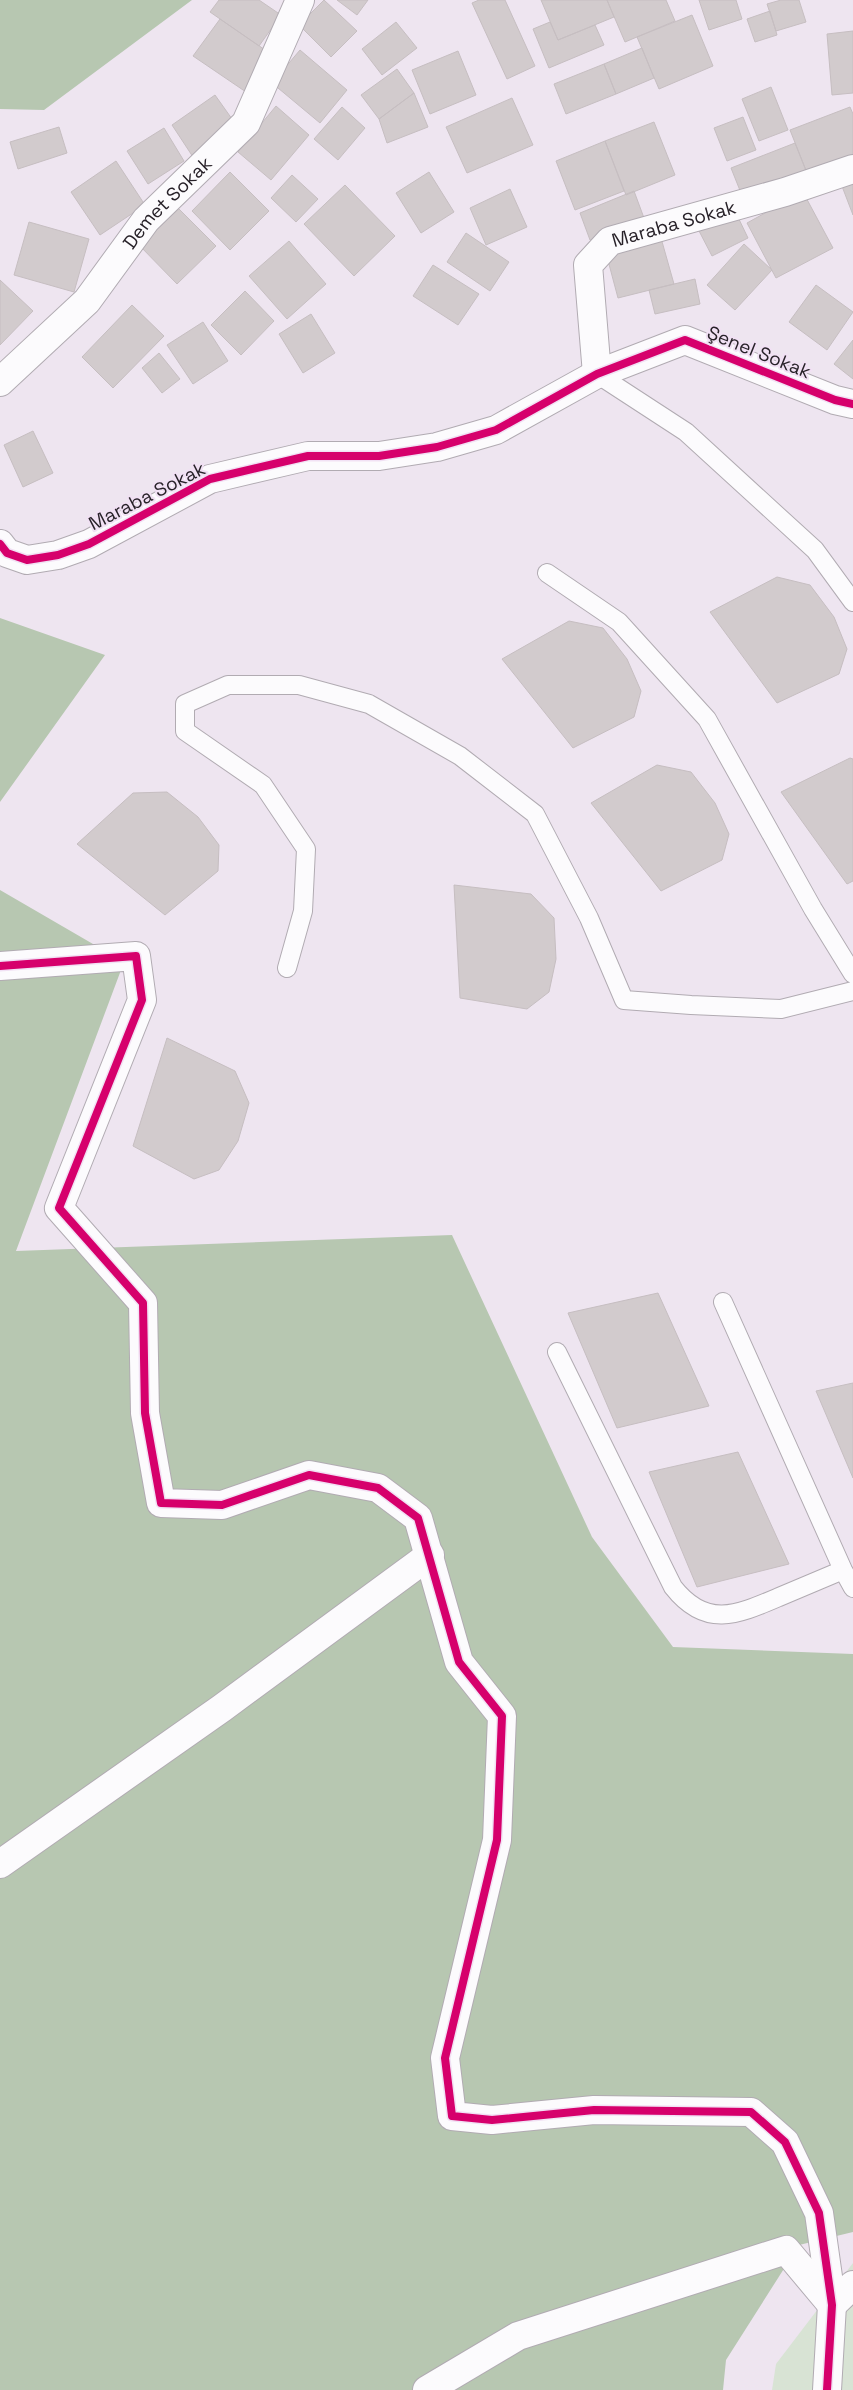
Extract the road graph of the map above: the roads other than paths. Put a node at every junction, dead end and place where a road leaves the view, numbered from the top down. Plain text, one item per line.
1 (300, 0) edge
2 (853, 169) edge
3 (597, 374) junction
4 (0, 382) edge
5 (853, 404) edge
6 (0, 544) edge
7 (547, 573) dead end
8 (853, 602) edge
9 (0, 966) edge
10 (287, 968) dead end
11 (853, 974) edge
12 (853, 991) edge
13 (723, 1302) dead end
14 (557, 1352) dead end
15 (430, 1556) junction
16 (843, 1570) junction
17 (853, 1588) edge
18 (0, 1864) edge
19 (853, 2285) edge
20 (832, 2305) junction
21 (427, 2390) edge
22 (827, 2390) edge

1 - 4 street, Demet Sokak
2 - 3 street, Maraba Sokak
3 - 5 street, Şenel Sokak
3 - 6 street, Maraba Sokak
3 - 8 lane
7 - 11 lane
9 - 15 street
10 - 12 lane
13 - 16 lane
14 - 16 lane
15 - 18 street
15 - 20 street
16 - 17 lane
19 - 20 street
20 - 21 street
20 - 22 street

